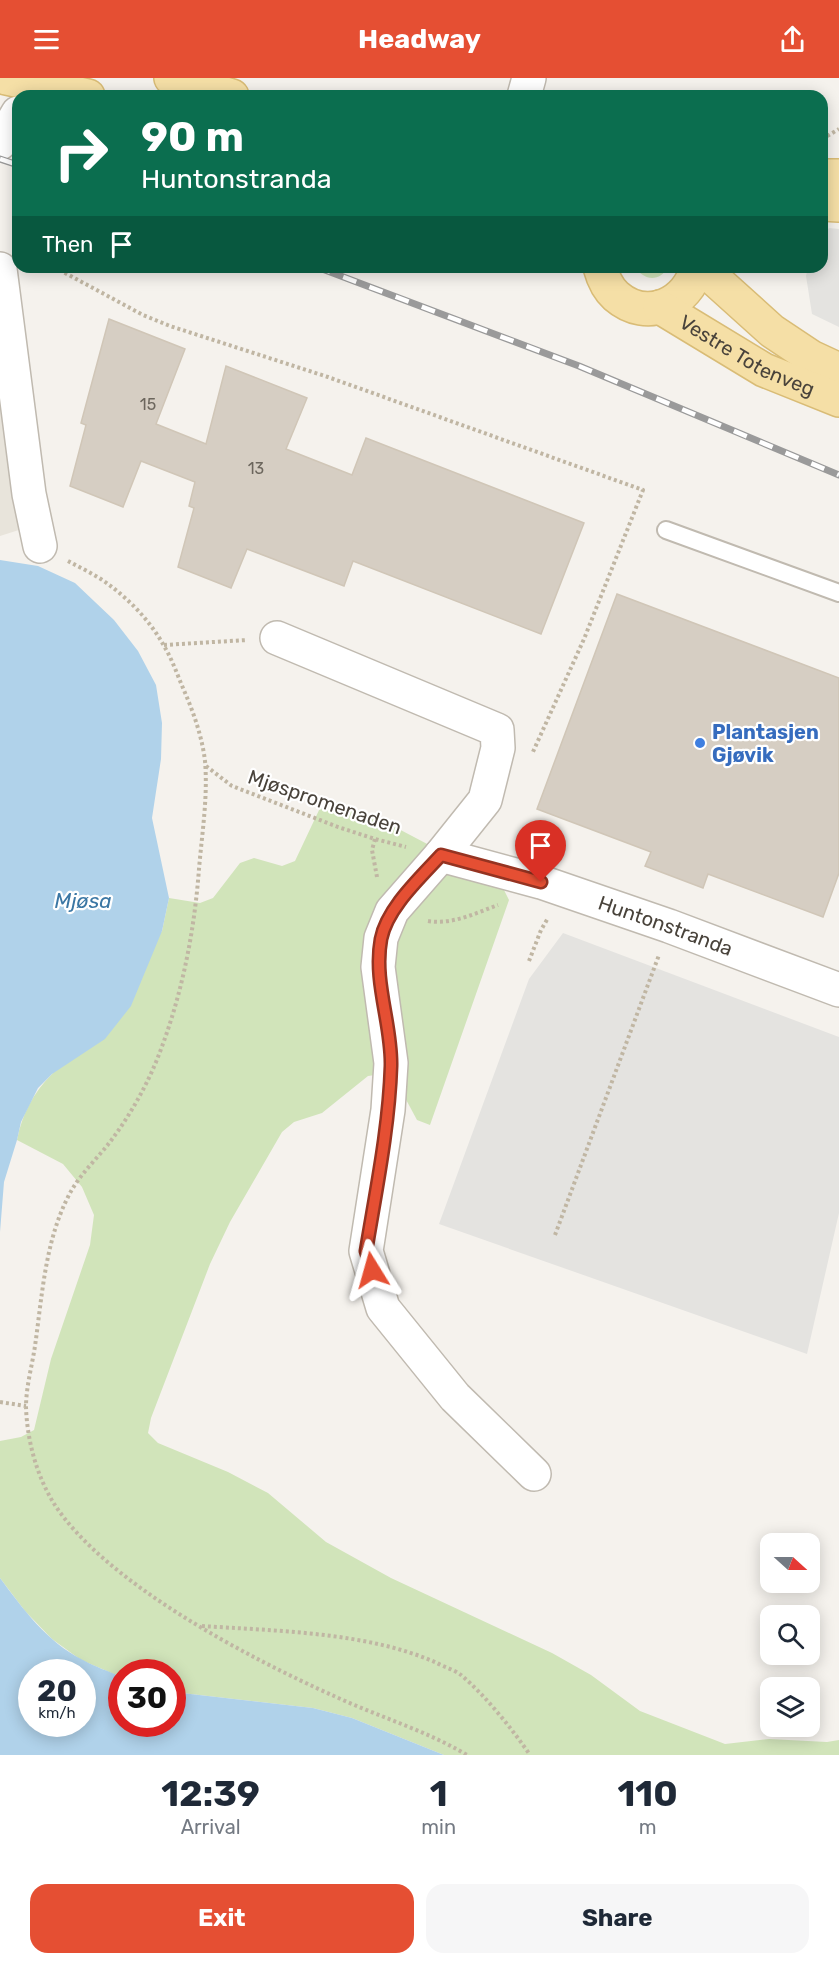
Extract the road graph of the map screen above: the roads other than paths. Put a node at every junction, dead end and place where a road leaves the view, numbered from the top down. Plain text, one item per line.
1 (171, 78) edge
2 (28, 84) edge
3 (73, 90) edge
4 (212, 90) edge
5 (12, 123) edge
6 (0, 143) edge
7 (0, 269) edge
8 (596, 273) edge
9 (696, 273) edge
10 (706, 273) edge
11 (660, 308) junction
12 (4, 329) edge
13 (839, 370) edge
14 (839, 400) edge
15 (666, 530) dead end
16 (40, 546) road end
17 (839, 593) edge
18 (277, 638) road end
19 (441, 855) junction
20 (839, 990) edge
21 (534, 1473) dead end

1 - 4 main road
2 - 3 main road
5 - 6 street
7 - 12 street
8 - 11 main road
9 - 11 main road
10 - 13 main road, Vestre Totenveg
11 - 14 main road, Vestre Totenveg
12 - 16 street
15 - 17 lane
18 - 19 street
19 - 20 street, Huntonstranda
19 - 21 street

